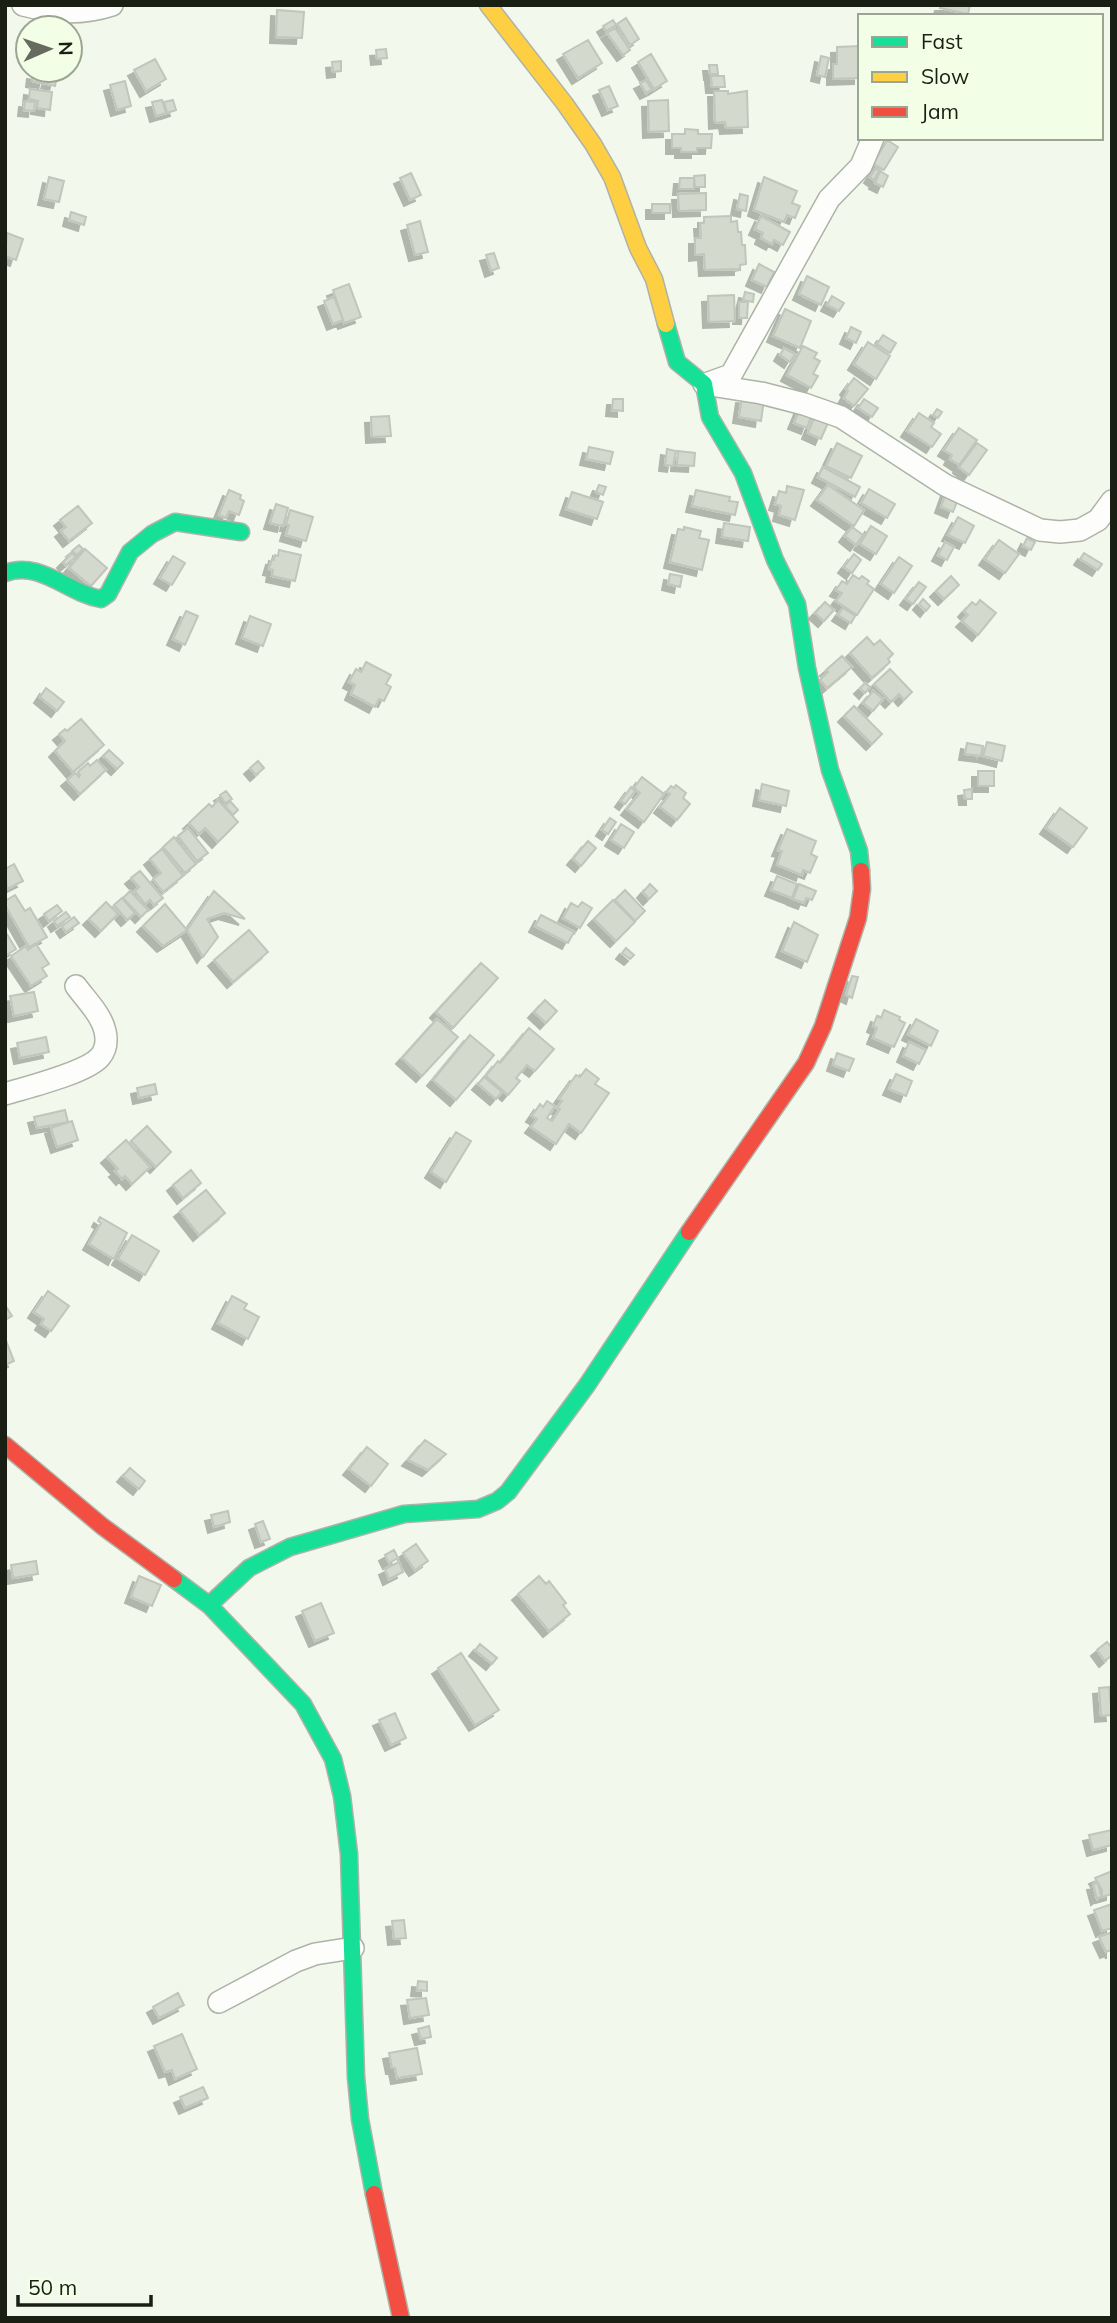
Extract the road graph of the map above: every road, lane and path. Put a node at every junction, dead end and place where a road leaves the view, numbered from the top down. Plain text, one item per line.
1 (23, 5) edge
2 (112, 5) edge
3 (488, 5) edge
4 (872, 140) edge
5 (704, 384) junction
6 (1112, 501) edge
7 (241, 533) dead end
8 (5, 573) edge
9 (76, 986) dead end
10 (5, 1094) edge
11 (5, 1445) edge
12 (209, 1605) junction
13 (353, 1948) junction
14 (219, 2002) dead end
15 (401, 2318) edge

1 - 2 street
3 - 5 street
4 - 5 street
5 - 6 street
5 - 12 street
7 - 8 street
9 - 10 street
11 - 12 street
12 - 13 street
13 - 14 street
13 - 15 street

